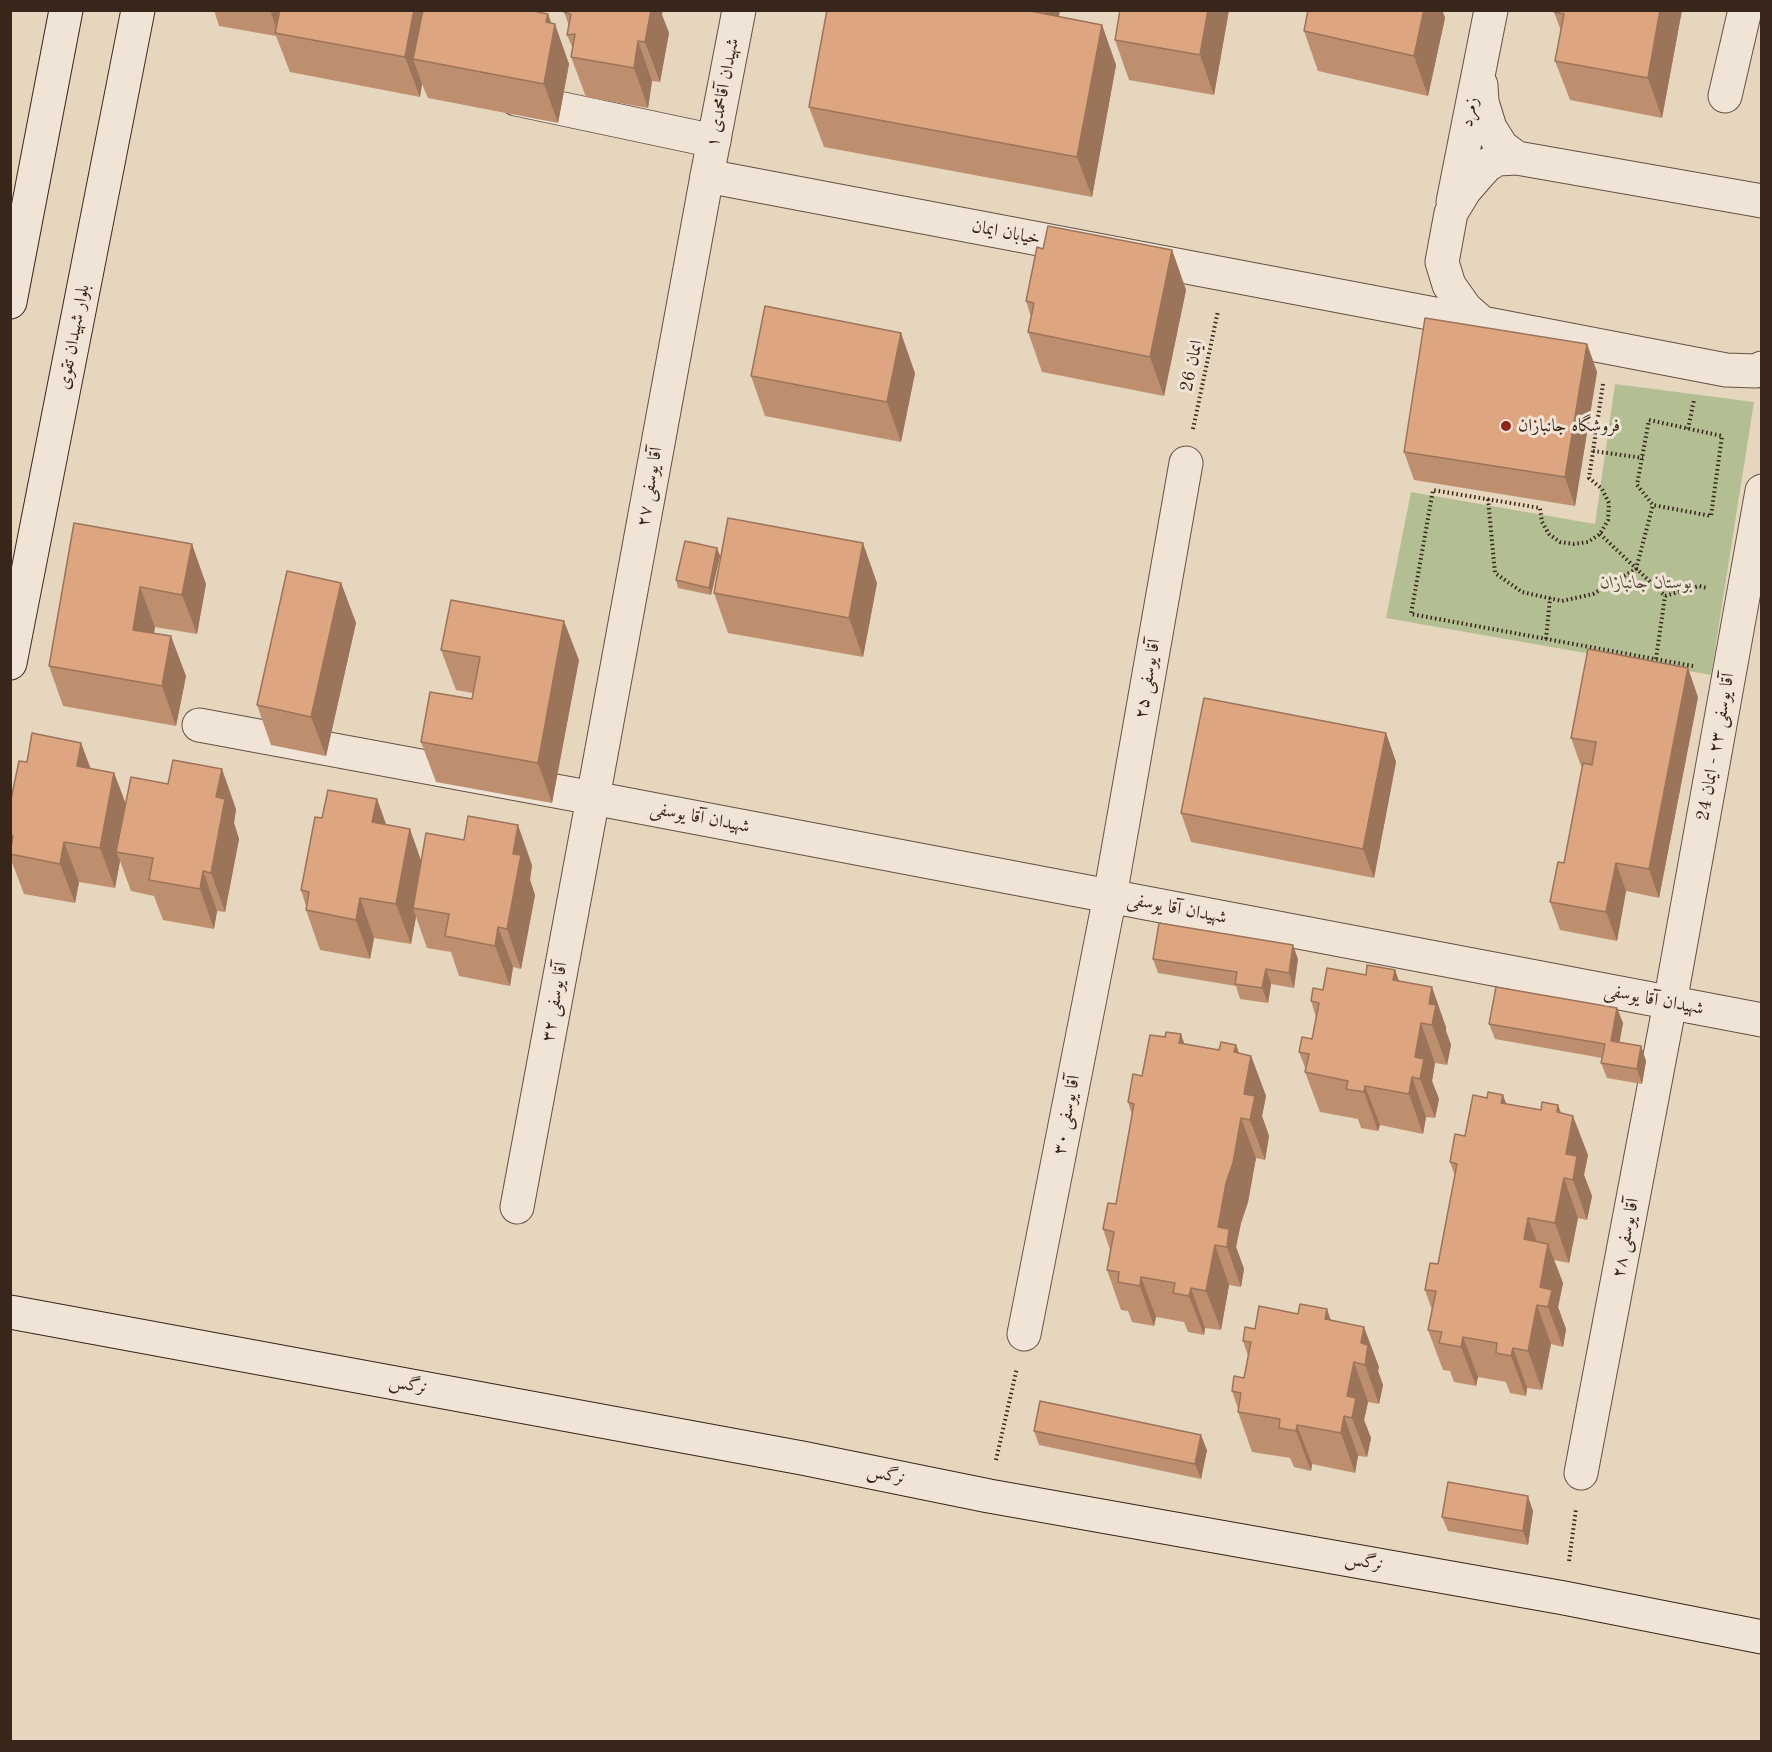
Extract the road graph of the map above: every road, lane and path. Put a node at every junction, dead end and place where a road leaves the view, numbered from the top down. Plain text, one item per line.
1 (66, 10) edge
2 (138, 10) edge
3 (739, 10) edge
4 (1491, 10) edge
5 (1745, 10) edge
6 (1479, 62) junction
7 (484, 93) edge
8 (1725, 96) dead end
9 (714, 141) junction
10 (1517, 158) junction
11 (707, 176) junction
12 (1761, 201) edge
13 (1451, 213) junction
14 (15, 253) edge
15 (1442, 262) junction
16 (1225, 274) junction
17 (10, 302) edge
18 (1411, 310) junction
19 (1482, 323) junction
20 (1608, 348) junction
21 (1761, 368) edge
22 (1593, 451) junction
23 (1642, 458) junction
24 (1186, 463) joint
25 (1761, 491) edge
26 (1488, 499) junction
27 (1653, 505) junction
28 (1600, 534) junction
29 (1636, 568) junction
30 (1665, 596) junction
31 (1743, 596) junction
32 (1550, 598) junction
33 (1546, 639) junction
34 (1656, 659) junction
35 (10, 663) edge
36 (1730, 673) junction
37 (199, 725) dead end
38 (592, 798) junction
39 (1110, 896) junction
40 (1670, 1002) junction
41 (1761, 1020) edge
42 (517, 1207) dead end
43 (10, 1312) edge
44 (1024, 1334) joint
45 (1581, 1473) joint
46 (988, 1496) junction
47 (1564, 1598) junction
48 (1761, 1637) edge

1 - 14 street
2 - 35 street, بلوار شهیدان تقوی
3 - 9 street, شهیدان آقامحمدی ۱
4 - 6 street, زمرد
5 - 8 street
6 - 10 street
6 - 13 street, زمرد
7 - 9 street
9 - 11 street, شهیدان آقامحمدی ۱
10 - 12 street
10 - 13 street
11 - 16 street, خیابان ایمان
11 - 38 street, آقا یوسفی ۲۷
13 - 15 street, زمرد
14 - 17 street
15 - 18 street, زمرد
15 - 19 street
16 - 18 street, خیابان ایمان
16 - 24 path, ایمان 26
18 - 19 street, خیابان ایمان
19 - 20 street, خیابان ایمان
20 - 21 street, خیابان ایمان
20 - 22 path
22 - 23 path
22 - 28 path
23 - 27 path
23 - 27 path
24 - 39 street, آقا یوسفی ۲۵
25 - 31 street, آقا یوسفی ۲۳ - ایمان 24
26 - 28 path
26 - 32 path
26 - 33 path
27 - 29 path
28 - 29 path
29 - 30 path
29 - 32 path
30 - 31 path
30 - 34 path
31 - 36 street, آقا یوسفی ۲۳ - ایمان 24
32 - 33 path
33 - 34 path
34 - 36 path
36 - 40 street, آقا یوسفی ۲۳ - ایمان 24
37 - 38 street, شهیدان آقا یوسفی
38 - 39 street, شهیدان آقا یوسفی
38 - 42 street, آقا یوسفی ۳۲
39 - 40 street, شهیدان آقا یوسفی
39 - 44 street, آقا یوسفی ۳۰
40 - 41 street, شهیدان آقا یوسفی
40 - 45 street, آقا یوسفی ۲۸
43 - 46 street, نرگس
44 - 46 path
45 - 47 path
46 - 47 street, نرگس
47 - 48 street, نرگس

